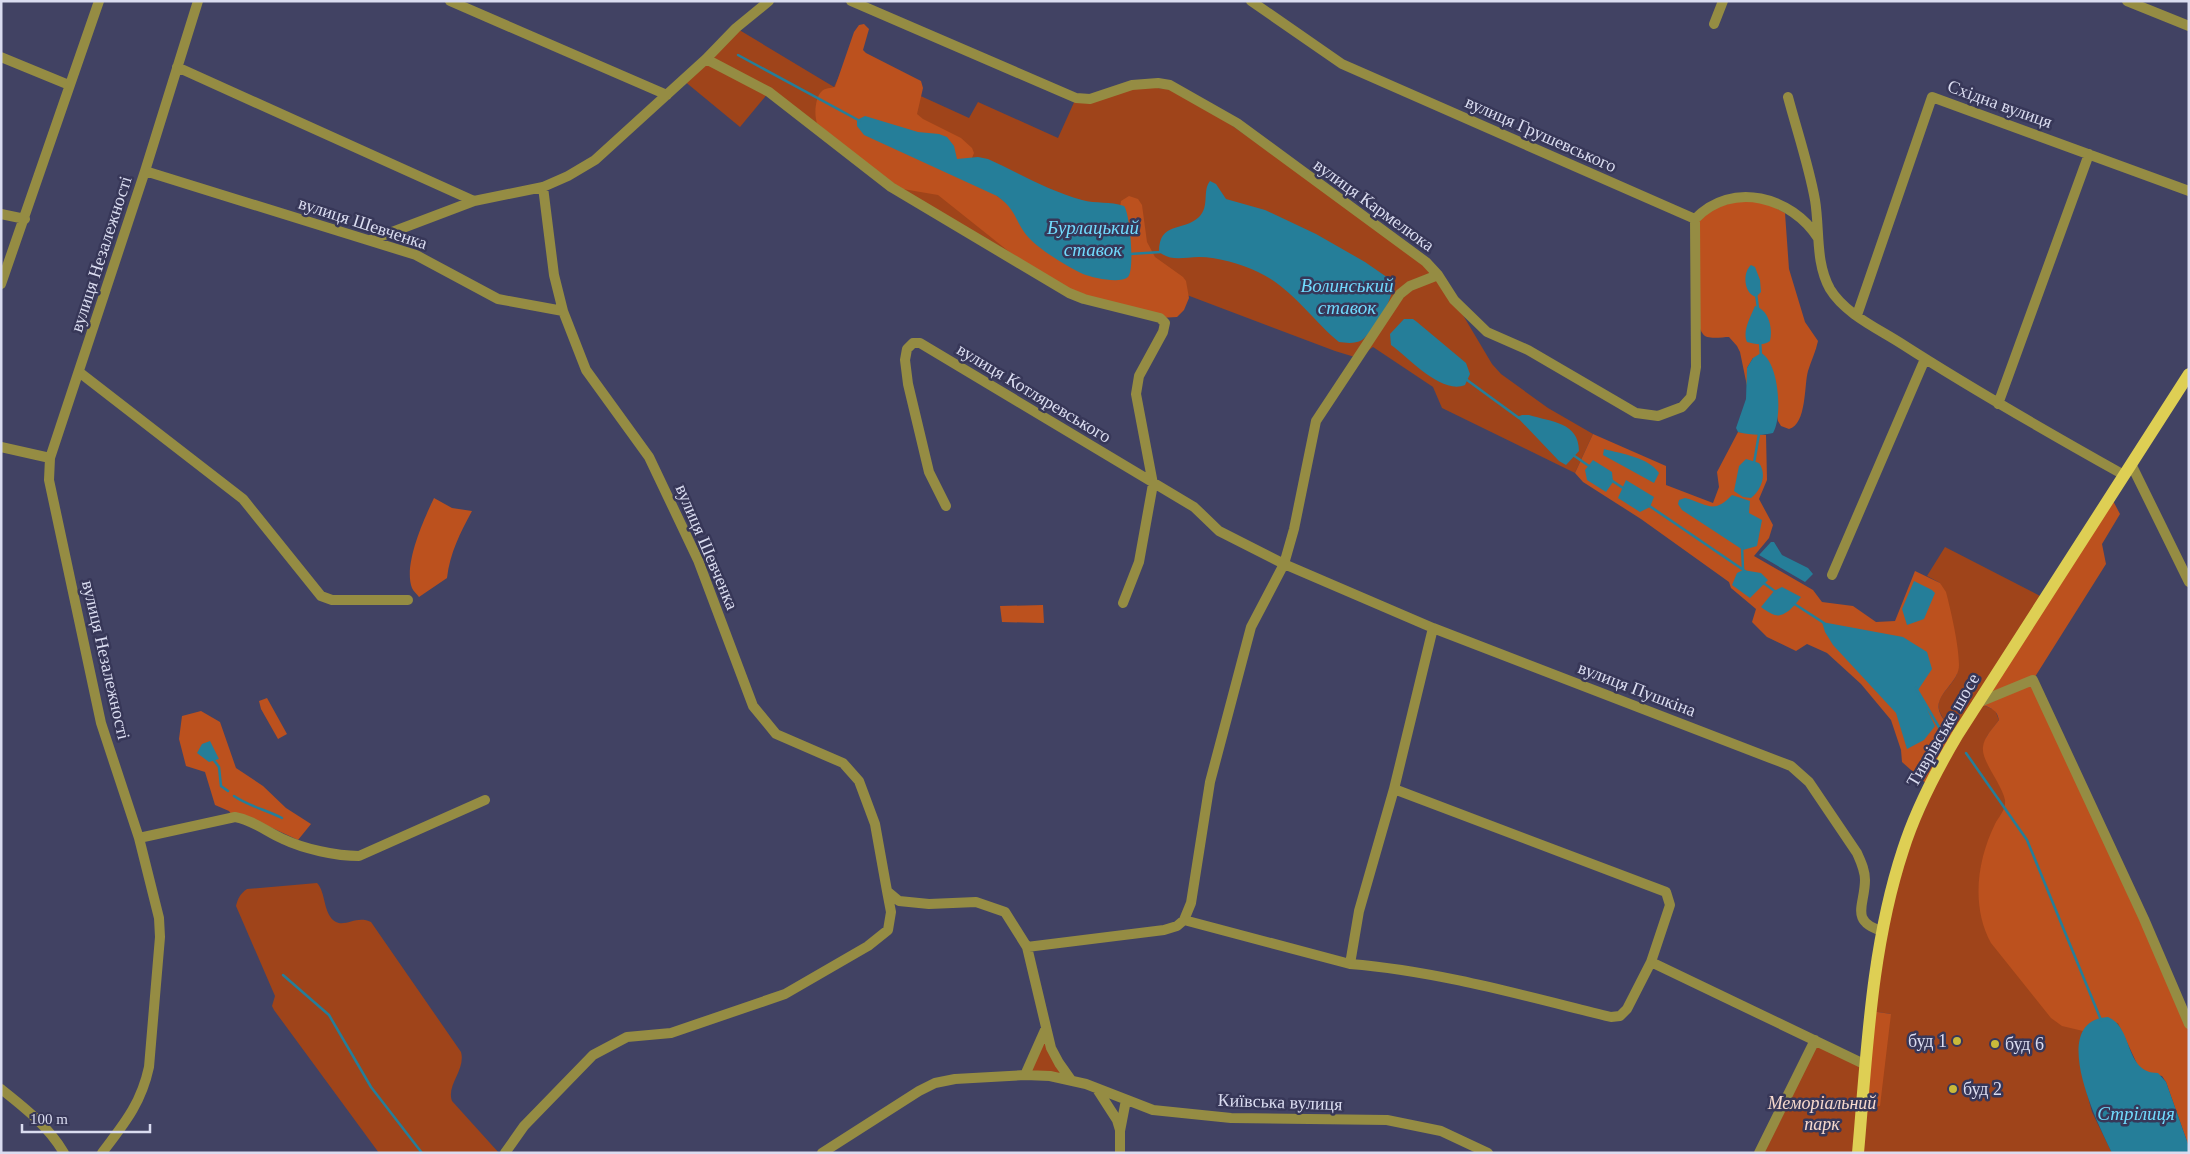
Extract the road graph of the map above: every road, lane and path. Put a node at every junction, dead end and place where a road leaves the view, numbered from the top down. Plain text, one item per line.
1 (99, 1) edge
2 (198, 1) edge
3 (450, 1) edge
4 (769, 1) edge
5 (851, 1) edge
6 (1251, 1) edge
7 (1723, 1) edge
8 (2127, 1) edge
9 (1714, 24) dead end
10 (2189, 26) edge
11 (1, 57) edge
12 (706, 59) junction
13 (177, 67) junction
14 (69, 84) junction
15 (667, 95) junction
16 (1788, 97) dead end
17 (2089, 154) junction
18 (145, 171) junction
19 (543, 187) junction
20 (2189, 191) edge
21 (474, 201) junction
22 (1, 214) edge
23 (25, 219) junction
24 (1696, 219) junction
25 (1818, 238) junction
26 (370, 240) junction
27 (1438, 275) junction
28 (1, 284) edge
29 (563, 311) junction
30 (1857, 315) junction
31 (1925, 359) junction
32 (79, 372) junction
33 (2189, 374) edge
34 (1998, 404) junction
35 (1, 447) edge
36 (50, 458) junction
37 (2132, 464) junction
38 (2124, 475) junction
39 (1153, 484) junction
40 (946, 506) dead end
41 (1284, 564) junction
42 (1832, 575) dead end
43 (2189, 582) edge
44 (408, 600) dead end
45 (1123, 603) dead end
46 (1433, 628) junction
47 (1978, 703) junction
48 (1394, 789) junction
49 (485, 800) dead end
50 (139, 838) junction
51 (887, 890) junction
52 (1184, 920) junction
53 (1882, 931) junction
54 (1027, 947) junction
55 (1651, 962) junction
56 (1350, 964) junction
57 (2189, 1024) edge
58 (1045, 1030) junction
59 (1816, 1040) junction
60 (1866, 1065) junction
61 (1026, 1075) junction
62 (1071, 1080) junction
63 (1, 1089) edge
64 (1098, 1089) junction
65 (1126, 1100) junction
66 (1120, 1131) junction
67 (64, 1153) edge
68 (102, 1153) edge
69 (505, 1153) edge
70 (822, 1153) edge
71 (1120, 1153) edge
72 (1488, 1153) edge
73 (1759, 1153) edge
74 (1858, 1153) edge

1 - 14 street
2 - 13 street, вулиця Незалежності
3 - 15 street
4 - 12 street
5 - 27 street, вулиця Кармелюка
6 - 24 street, вулиця Грушевського
7 - 9 street
8 - 10 street
11 - 14 street
12 - 15 street
12 - 39 street
13 - 18 street, вулиця Незалежності
13 - 21 street
14 - 23 street
15 - 19 street
16 - 25 street
17 - 20 street, Східна вулиця
17 - 30 street, Східна вулиця
17 - 34 street
18 - 26 street, вулиця Шевченка
18 - 32 street, вулиця Незалежності
19 - 21 street
19 - 29 street
21 - 26 street
22 - 23 street
23 - 28 street
24 - 25 street
24 - 27 street, вулиця Кармелюка
25 - 30 street
26 - 29 street, вулиця Шевченка
27 - 41 street
29 - 51 street, вулиця Шевченка
30 - 31 street
31 - 34 street
31 - 42 street
32 - 36 street, вулиця Незалежності
32 - 44 street
33 - 37 main road, Тиврівське шосе
34 - 38 street
35 - 36 street
36 - 50 street, вулиця Незалежності
37 - 38 main road, Тиврівське шосе
37 - 43 street
38 - 47 main road, Тиврівське шосе
39 - 40 street, вулиця Котляревського
39 - 41 street, вулиця Котляревського
39 - 45 street
41 - 46 street, вулиця Пушкіна
41 - 52 street
46 - 48 street
46 - 53 street, вулиця Пушкіна
47 - 53 main road, Тиврівське шосе
47 - 57 street
48 - 55 street
48 - 56 street
49 - 50 street
50 - 68 street, вулиця Незалежності
51 - 54 street
51 - 69 street, вулиця Шевченка
52 - 54 street
52 - 56 street
53 - 60 main road, Тиврівське шосе
54 - 58 street
55 - 56 street
55 - 59 street
58 - 61 street
58 - 62 street
59 - 60 street
59 - 73 street
60 - 74 main road, Тиврівське шосе
61 - 62 street, Київська вулиця
61 - 70 street, Київська вулиця
62 - 64 street, Київська вулиця
63 - 67 street
64 - 65 street, Київська вулиця
64 - 66 street
65 - 66 street
65 - 72 street, Київська вулиця
66 - 71 street

